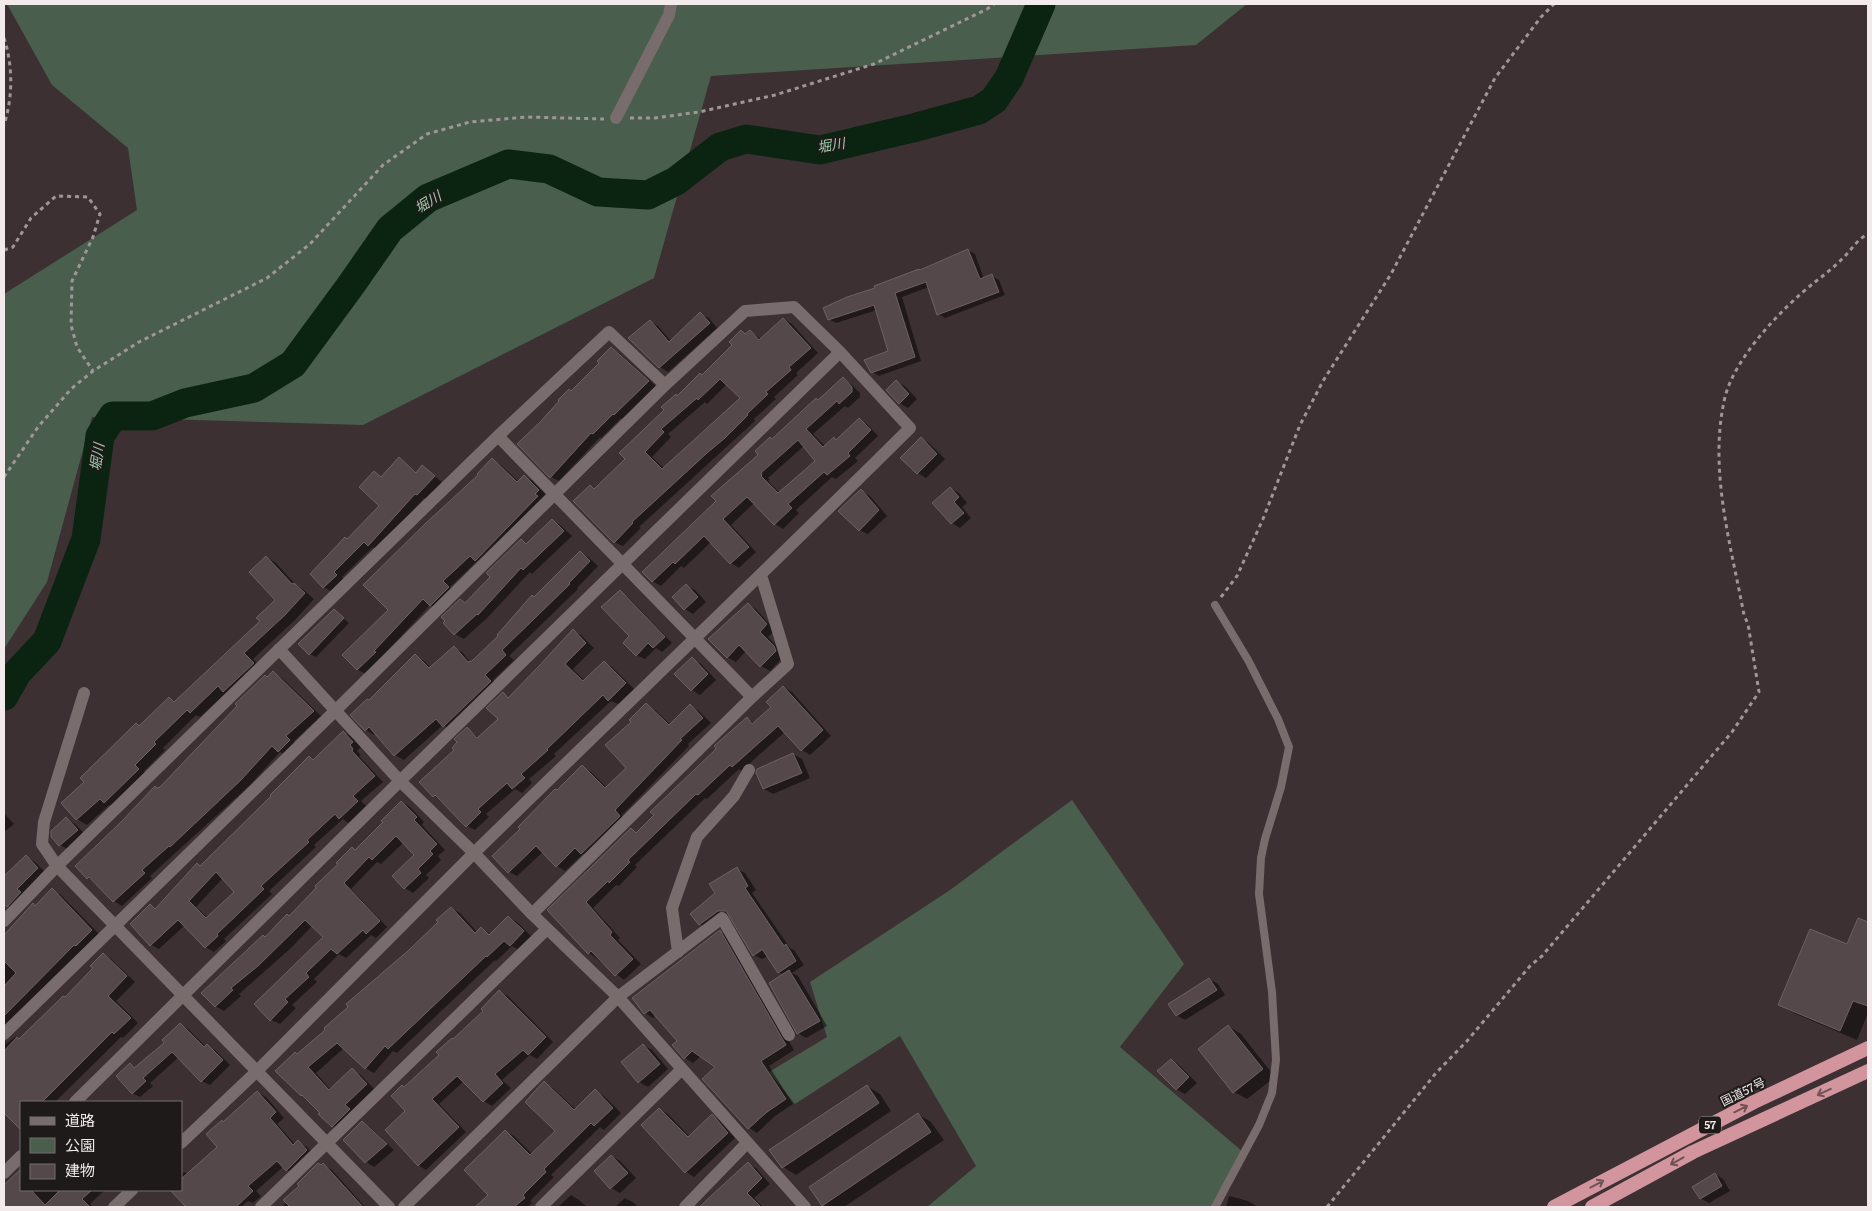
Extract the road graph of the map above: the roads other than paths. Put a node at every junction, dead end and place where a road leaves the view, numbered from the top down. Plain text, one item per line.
1 (671, 4) edge
2 (616, 118) road end
3 (840, 352) junction
4 (665, 385) junction
5 (498, 436) junction
6 (554, 494) junction
7 (624, 564) junction
8 (761, 575) junction
9 (1215, 605) road end
10 (694, 638) junction
11 (279, 649) junction
12 (84, 693) dead end
13 (752, 697) junction
14 (335, 711) junction
15 (749, 770) dead end
16 (400, 781) junction
17 (474, 853) junction
18 (57, 866) junction
19 (532, 914) junction
20 (4, 921) edge
21 (116, 925) junction
22 (547, 929) junction
23 (678, 952) junction
24 (183, 994) junction
25 (618, 997) junction
26 (4, 1034) edge
27 (789, 1035) dead end
28 (1868, 1048) edge
29 (682, 1069) junction
30 (257, 1071) junction
31 (1868, 1071) edge
32 (76, 1101) edge
33 (182, 1142) edge
34 (748, 1143) junction
35 (327, 1144) junction
36 (20, 1157) edge
37 (4, 1173) edge
38 (131, 1191) edge
39 (114, 1207) edge
40 (262, 1207) edge
41 (389, 1207) edge
42 (404, 1207) edge
43 (541, 1207) edge
44 (685, 1207) edge
45 (805, 1207) edge
46 (1215, 1207) edge
47 (1554, 1207) edge
48 (1592, 1207) edge

1 - 2 street
3 - 4 street
3 - 7 street
3 - 8 street
4 - 5 street
4 - 6 street
5 - 6 street
5 - 11 street
6 - 7 street
6 - 14 street
7 - 10 street
7 - 16 street
8 - 10 street
8 - 13 street
9 - 46 lane
10 - 13 street
10 - 17 street
11 - 14 street
11 - 18 street
12 - 18 street
13 - 19 street
14 - 16 street
14 - 21 street
15 - 23 street
16 - 17 street
16 - 24 street
17 - 19 street
17 - 30 street
18 - 20 street
18 - 21 street
19 - 22 street
21 - 24 street
21 - 26 street
22 - 25 street
22 - 35 street
23 - 25 street
23 - 27 street
24 - 30 street
24 - 32 street
25 - 29 street
25 - 42 street
47 -> 28 highway, 国道57号 / 57
29 - 34 street
29 - 43 street
30 - 33 street
30 - 35 street
31 -> 48 highway, 57
34 - 44 street
34 - 45 street
35 - 40 street
35 - 41 street
36 - 37 street
38 - 39 street

